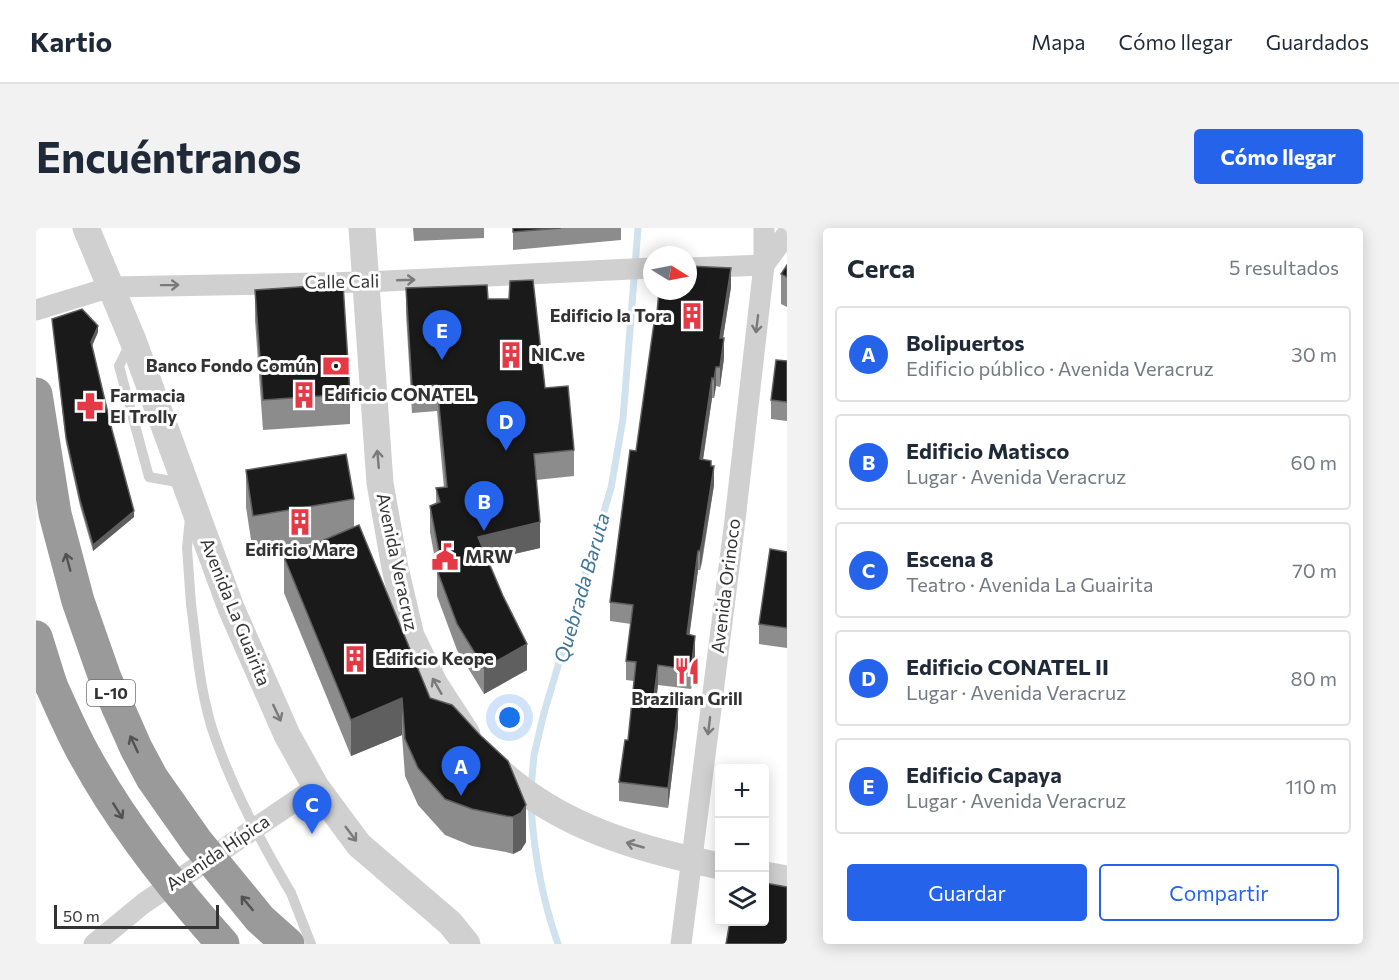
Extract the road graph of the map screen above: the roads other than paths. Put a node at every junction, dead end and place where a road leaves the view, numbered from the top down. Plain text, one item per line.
1 (86, 228) edge
2 (362, 228) edge
3 (764, 228) edge
4 (787, 234) edge
5 (764, 265) junction
6 (643, 268) edge
7 (697, 268) edge
8 (366, 282) junction
9 (111, 287) junction
10 (36, 310) edge
11 (36, 394) edge
12 (189, 492) junction
13 (36, 637) edge
14 (44, 678) edge
15 (316, 787) junction
16 (691, 860) junction
17 (715, 865) edge
18 (769, 876) edge
19 (787, 879) edge
20 (94, 944) edge
21 (223, 944) edge
22 (288, 944) edge
23 (311, 944) edge
24 (467, 944) edge
25 (681, 944) edge

1 - 9 street, Avenida La Guairita
2 - 8 street, Avenida Veracruz
3 - 5 street, Avenida Orinoco
4 - 5 street
5 - 7 street
5 -> 16 street, Avenida Orinoco
8 -> 6 street, Calle Cali
9 -> 8 street, Calle Cali
16 -> 8 street, Avenida Veracruz
9 - 10 street, Calle Cali
9 - 12 street, Avenida La Guairita
22 -> 11 highway, L-10, bridge
12 -> 15 street, Avenida La Guairita
12 - 23 lane, bridge
13 - 14 highway, L-10
14 -> 21 highway, L-10, bridge
15 - 20 street, Avenida Hípica
15 -> 24 street, Avenida La Guairita
16 - 17 street, Avenida Veracruz
16 - 25 street, Avenida Orinoco
18 - 19 street

